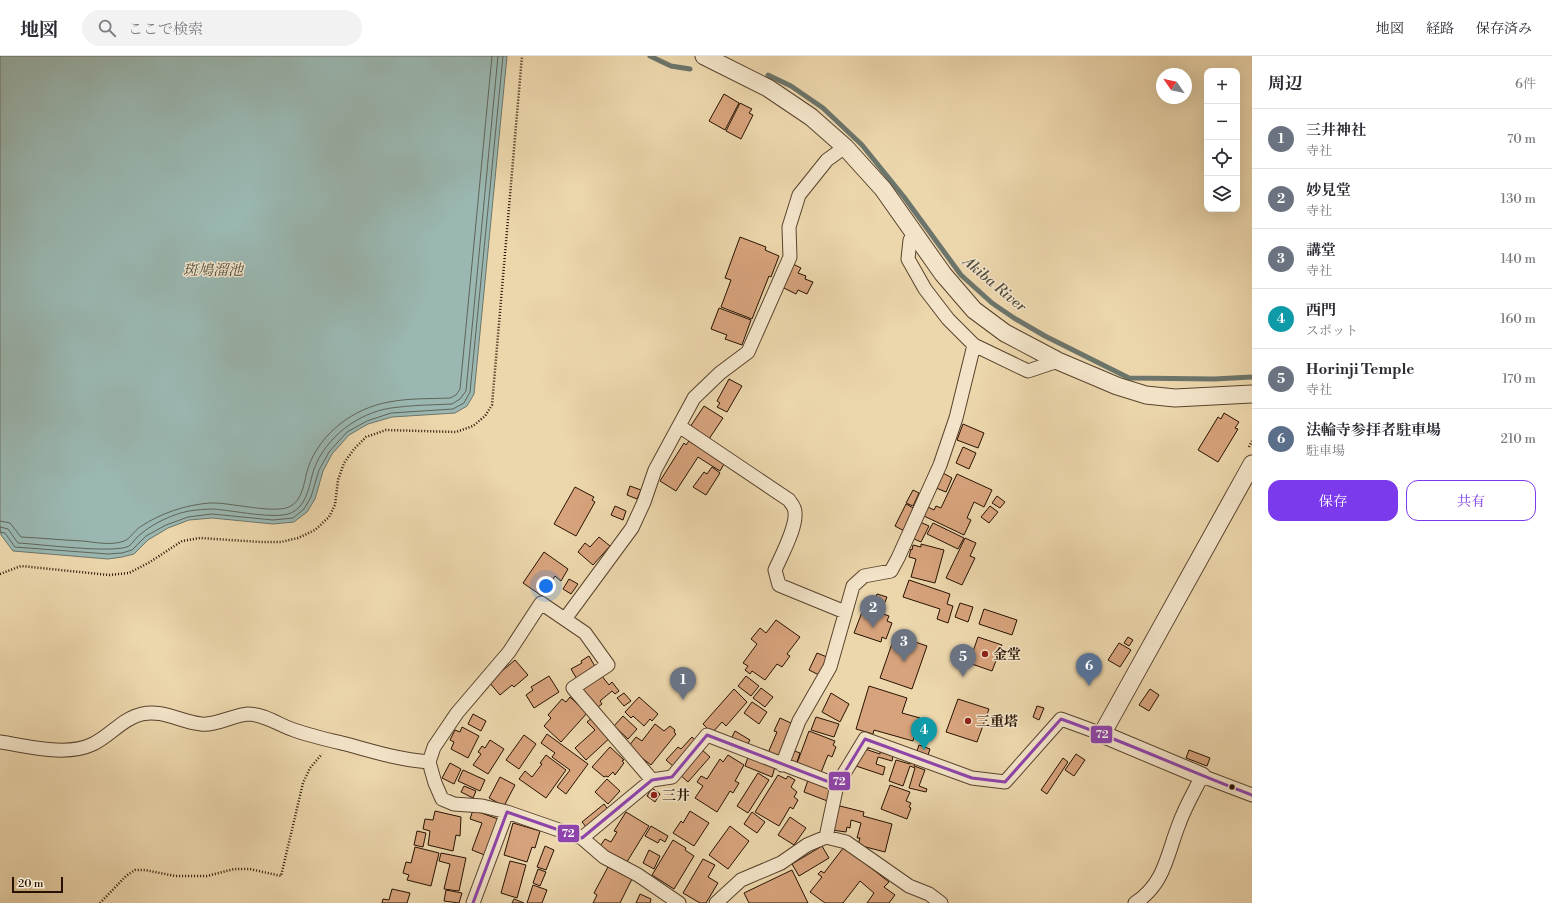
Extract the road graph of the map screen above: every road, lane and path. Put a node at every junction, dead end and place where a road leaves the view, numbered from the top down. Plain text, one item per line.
1 (522, 56) edge
2 (704, 56) edge
3 (845, 146) junction
4 (916, 234) junction
5 (974, 345) junction
6 (1058, 361) junction
7 (1252, 394) edge
8 (679, 426) junction
9 (1252, 464) edge
10 (0, 574) edge
11 (845, 612) junction
12 (565, 619) junction
13 (1102, 734) junction
14 (0, 742) edge
15 (339, 742) junction
16 (429, 762) junction
17 (782, 765) junction
18 (1202, 776) junction
19 (652, 780) junction
20 (837, 785) junction
21 (1252, 795) edge
22 (507, 812) junction
23 (826, 837) junction
24 (582, 838) junction
25 (100, 903) edge
26 (473, 903) edge
27 (679, 903) edge
28 (716, 903) edge
29 (941, 903) edge
30 (1135, 903) edge

1 - 10 path
2 - 3 street
3 - 4 street
3 - 8 street
4 - 5 street
4 - 6 street
5 - 6 street
5 - 11 street
6 - 7 street
8 - 11 street
8 - 12 street
9 - 13 street
11 - 17 street
12 - 16 street
12 - 19 street
13 - 18 street
13 - 20 street
14 - 15 street
15 - 16 street
15 - 25 path
16 - 22 street
17 - 19 street
17 - 20 street
18 - 21 street
18 - 30 street
19 - 24 street
20 - 23 street
22 - 24 street
22 - 26 street
23 - 28 street
23 - 29 street
24 - 27 street

